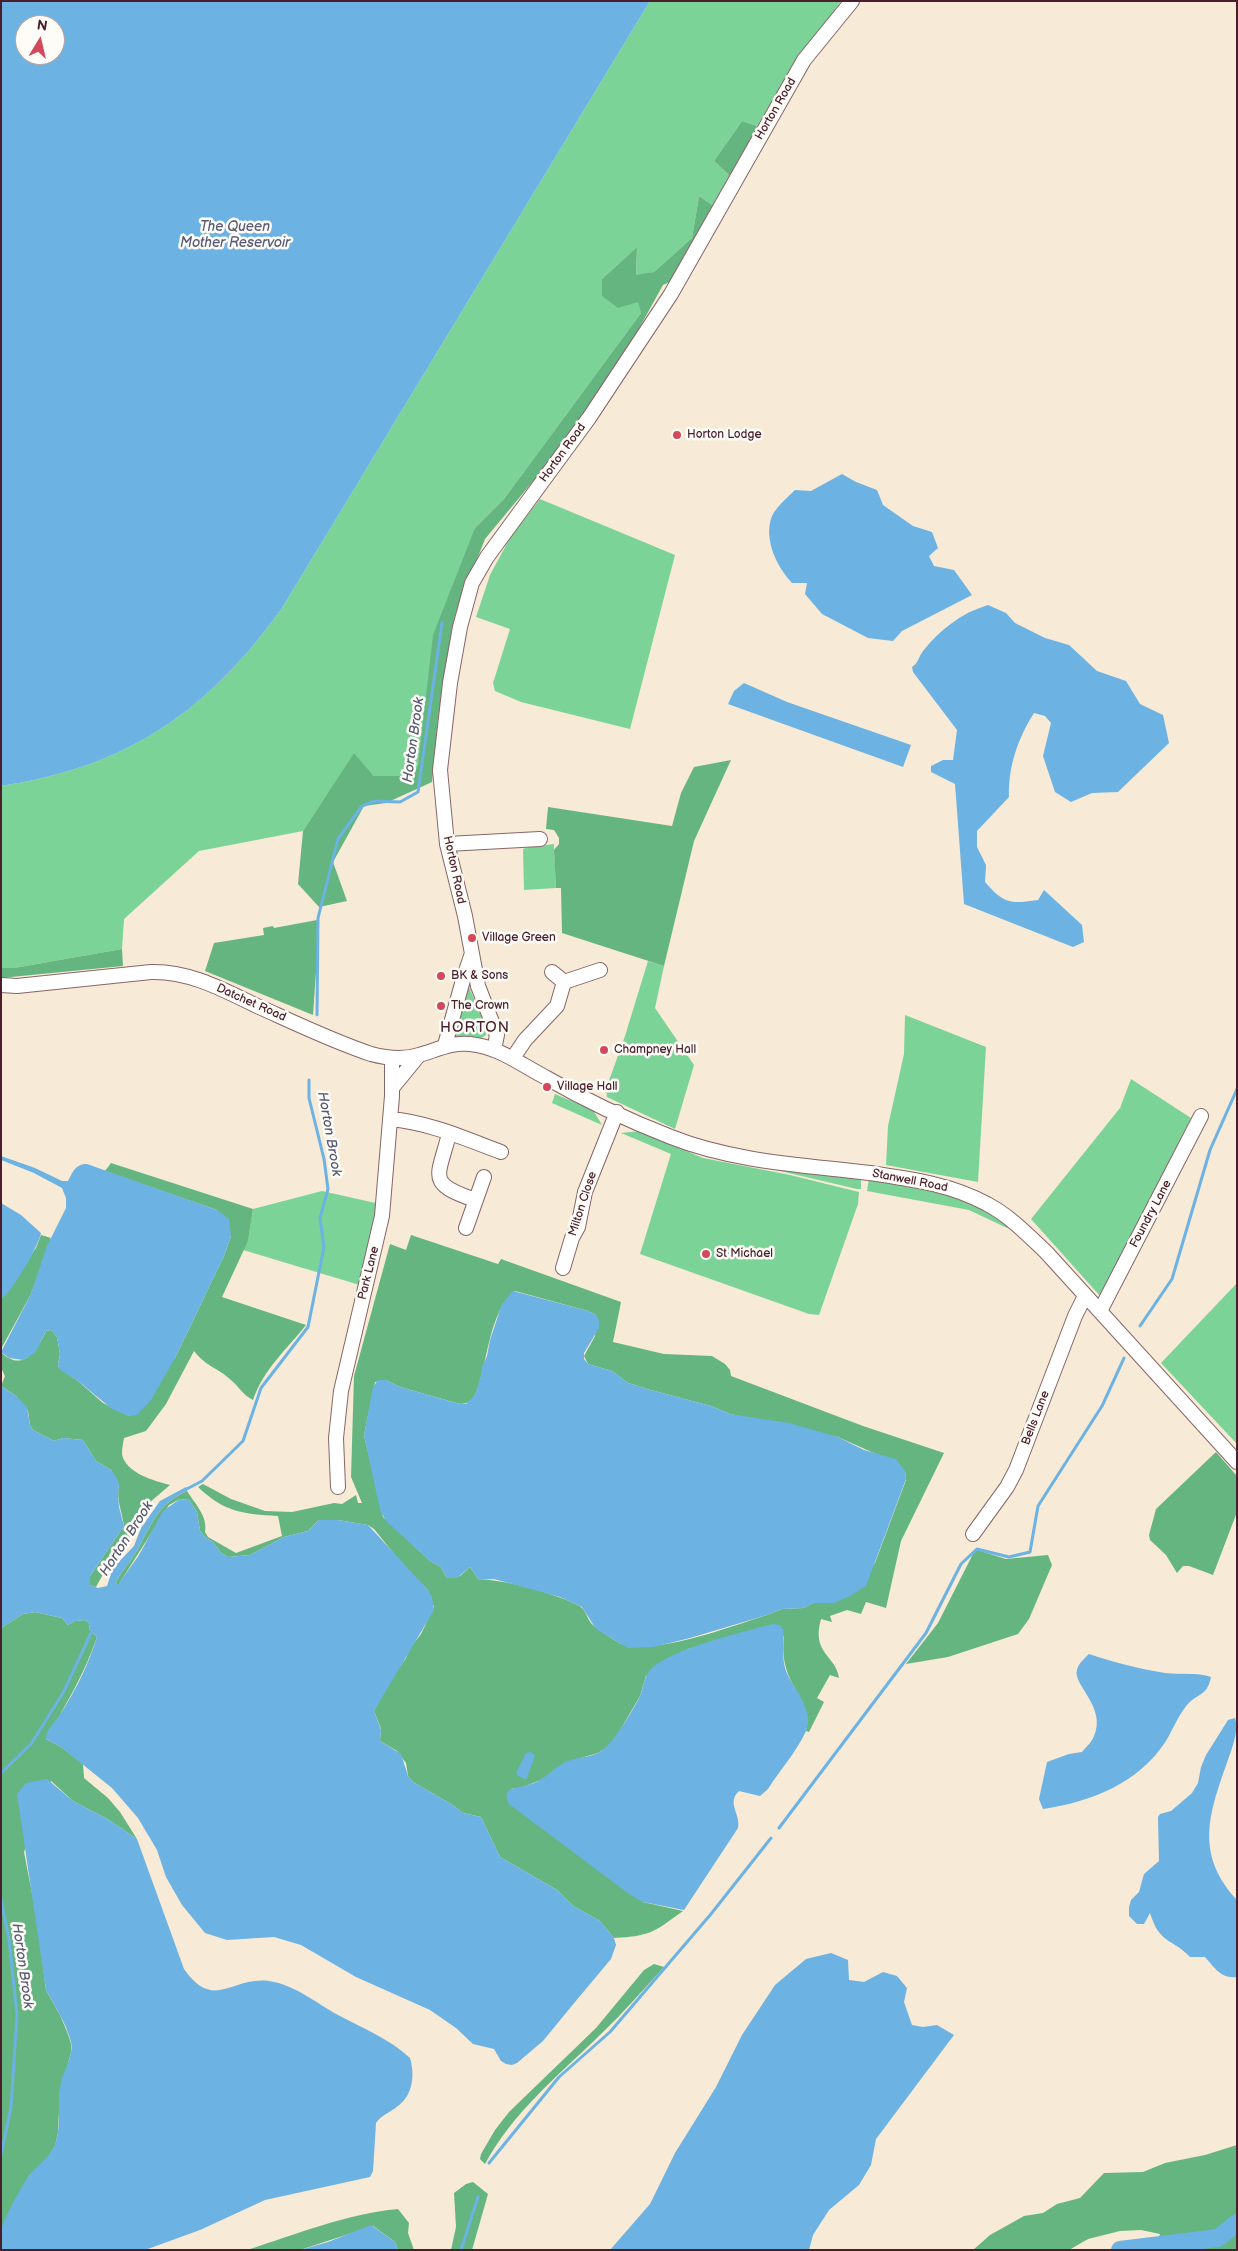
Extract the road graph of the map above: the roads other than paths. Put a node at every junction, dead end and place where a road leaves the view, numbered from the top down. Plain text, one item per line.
1 (852, 1) edge
2 (540, 839) dead end
3 (447, 844) junction
4 (471, 956) junction
5 (600, 970) dead end
6 (552, 972) dead end
7 (564, 982) junction
8 (1, 985) edge
9 (446, 1045) junction
10 (494, 1050) junction
11 (419, 1056) junction
12 (392, 1058) junction
13 (513, 1058) junction
14 (392, 1088) junction
15 (617, 1112) junction
16 (1202, 1116) dead end
17 (390, 1119) junction
18 (449, 1134) junction
19 (502, 1152) dead end
20 (484, 1177) dead end
21 (475, 1200) junction
22 (466, 1228) dead end
23 (563, 1268) dead end
24 (1085, 1296) junction
25 (1100, 1311) junction
26 (1237, 1462) edge
27 (338, 1487) dead end
28 (973, 1534) dead end

1 - 3 street, Horton Road
2 - 3 street
3 - 4 street, Horton Road
4 - 9 street, Horton Road
4 - 10 street, Horton Road
5 - 7 street
6 - 7 street
7 - 13 street
8 - 12 street, Datchet Road
9 - 10 street, Datchet Road
9 - 11 street, Datchet Road
10 - 13 street, Stanwell Road
11 - 12 street, Datchet Road
11 - 14 street
12 - 14 street, Park Lane
13 - 15 street, Stanwell Road
14 - 17 street, Park Lane
15 - 23 street, Milton Close
15 - 24 street, Stanwell Road
16 - 25 street, Foundry Lane
17 - 18 street
17 - 27 street, Park Lane
18 - 19 street
18 - 21 street
20 - 21 street
21 - 22 street
24 - 25 street, Stanwell Road
24 - 28 street, Bells Lane
25 - 26 street, Stanwell Road

